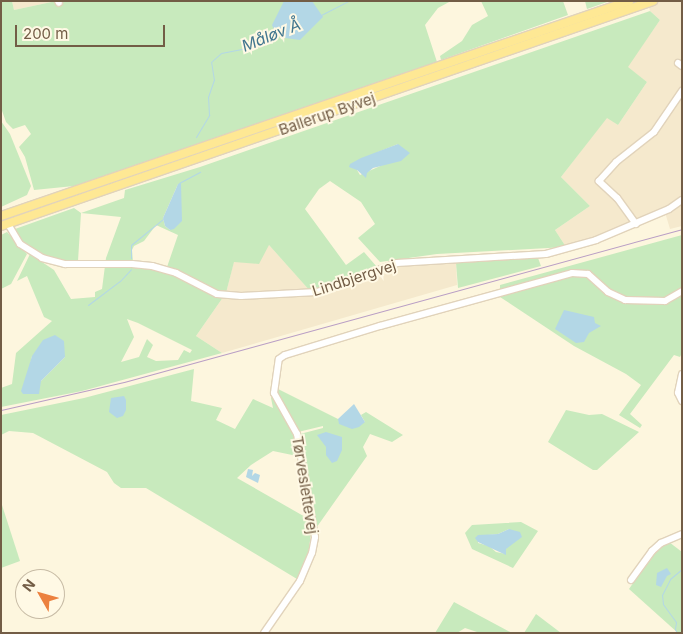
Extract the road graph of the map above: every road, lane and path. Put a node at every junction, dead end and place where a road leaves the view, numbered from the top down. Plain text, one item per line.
1 (629, 1) edge
2 (653, 1) edge
3 (682, 91) edge
4 (682, 200) edge
5 (1, 216) edge
6 (636, 224) junction
7 (5, 225) edge
8 (682, 291) edge
9 (682, 374) edge
10 (682, 401) edge
11 (682, 534) edge
12 (631, 580) dead end
13 (264, 633) edge

1 - 5 main road, Ballerup Byvej
2 - 7 main road, Ballerup Byvej
3 - 6 street
4 - 6 street, Lindbjergvej
6 - 7 street, Lindbjergvej
8 - 13 street, Tørveslettevej
9 - 10 street
11 - 12 street

